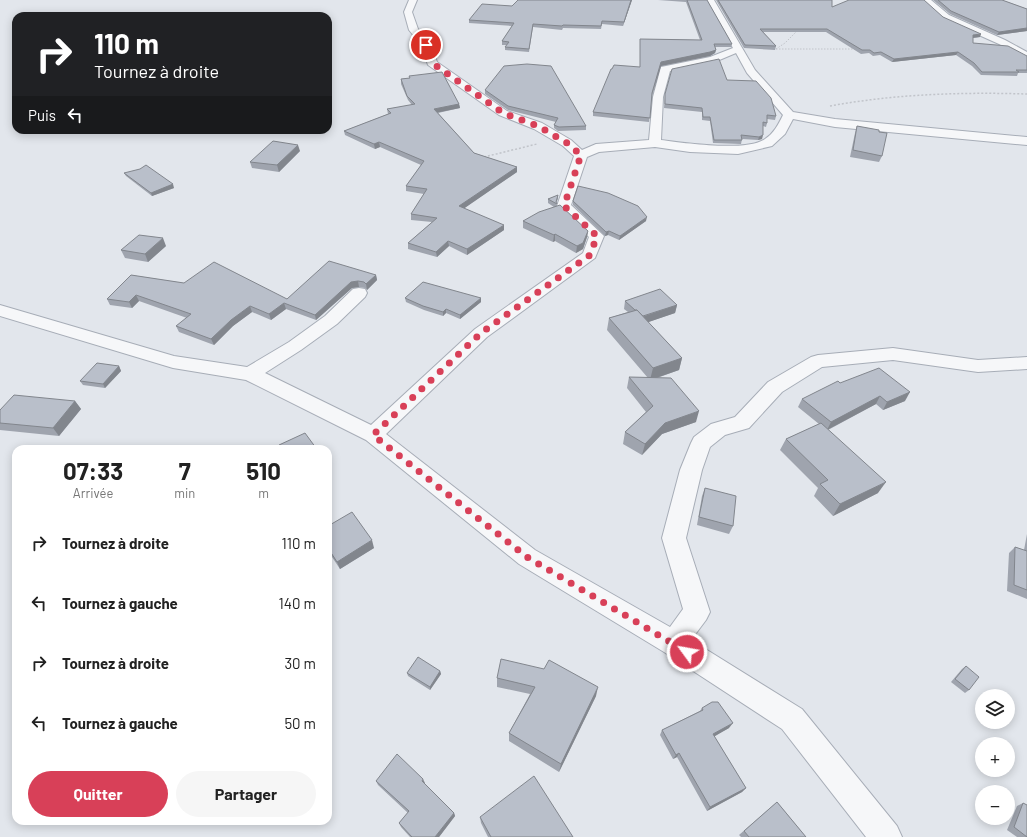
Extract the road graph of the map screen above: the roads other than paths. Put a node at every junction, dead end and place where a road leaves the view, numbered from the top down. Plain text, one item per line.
1 (413, 0) edge
2 (710, 0) edge
3 (926, 0) edge
4 (739, 49) junction
5 (1027, 56) edge
6 (790, 115) junction
7 (1027, 141) edge
8 (655, 143) junction
9 (581, 155) junction
10 (359, 293) dead end
11 (0, 310) edge
12 (1027, 363) edge
13 (250, 374) junction
14 (373, 435) junction
15 (673, 644) junction
16 (886, 837) edge

1 - 9 street
2 - 4 street
3 - 5 street
4 - 6 street
4 - 8 street
6 - 7 street
6 - 8 street
8 - 9 street
9 - 14 street
10 - 13 street
11 - 13 street
12 - 15 street
13 - 14 street
14 - 15 street
15 - 16 street

